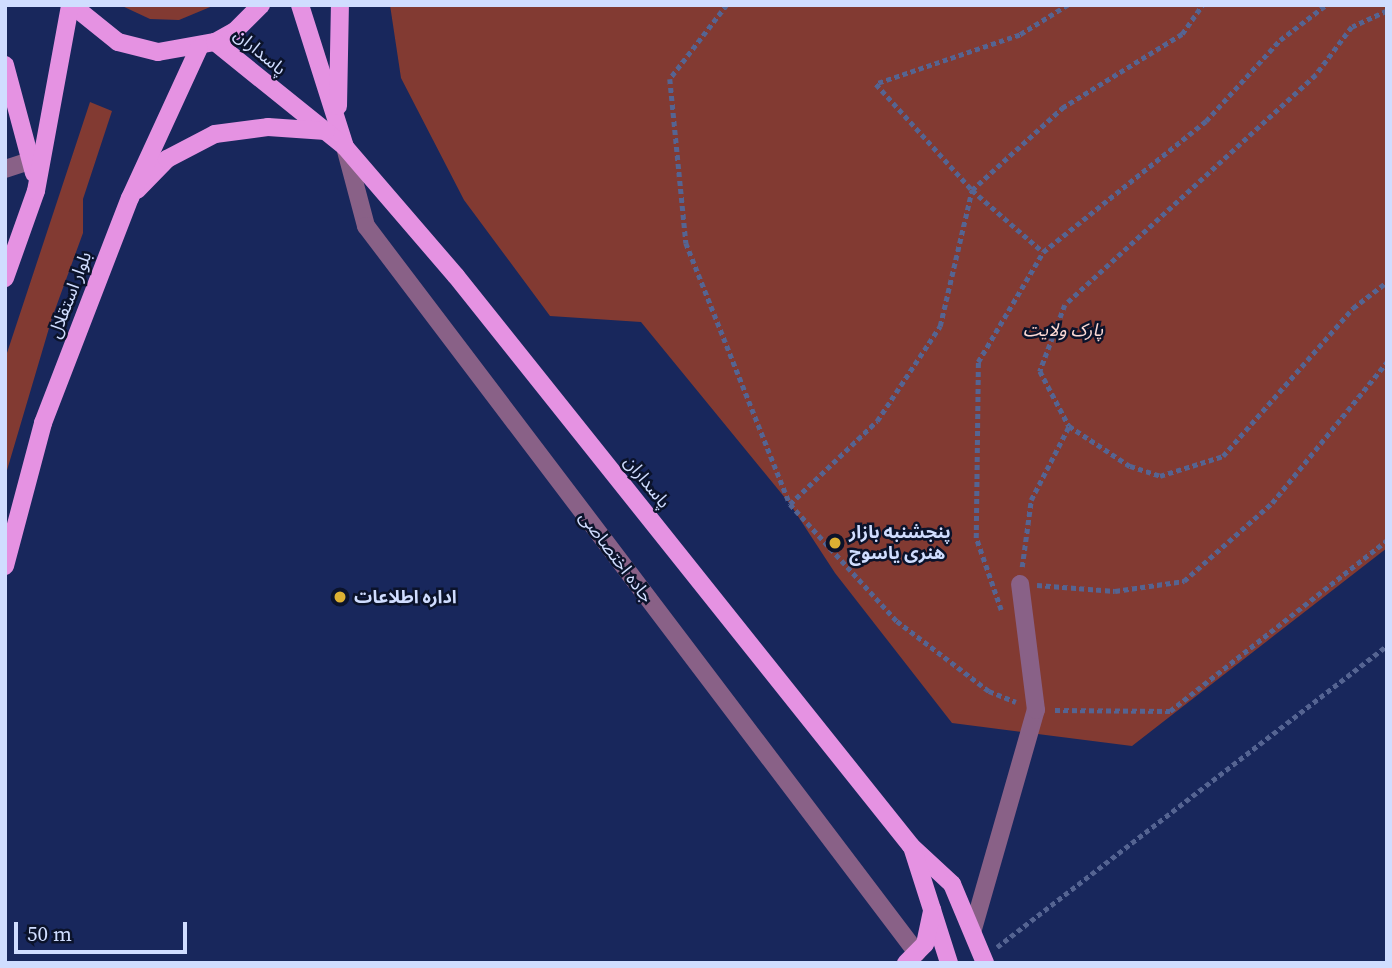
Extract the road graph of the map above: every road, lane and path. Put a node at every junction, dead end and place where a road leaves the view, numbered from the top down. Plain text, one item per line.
1 (71, 5) edge
2 (261, 5) edge
3 (300, 5) edge
4 (340, 5) edge
5 (727, 5) edge
6 (1068, 5) edge
7 (1202, 5) edge
8 (1326, 5) edge
9 (1387, 11) edge
10 (207, 45) junction
11 (5, 65) edge
12 (332, 127) junction
13 (345, 147) junction
14 (33, 160) junction
15 (5, 169) edge
16 (972, 190) junction
17 (36, 191) junction
18 (130, 198) junction
19 (1043, 251) junction
20 (5, 278) edge
21 (1387, 282) edge
22 (1387, 362) edge
23 (1069, 426) junction
24 (790, 504) junction
25 (1387, 540) edge
26 (5, 566) edge
27 (1020, 583) junction
28 (1004, 618) dead end
29 (1387, 646) edge
30 (1036, 710) junction
31 (911, 846) junction
32 (933, 903) junction
33 (973, 929) junction
34 (911, 958) edge
35 (984, 960) edge
36 (949, 963) edge

1 - 10 main road
1 - 17 main road
2 - 10 main road
3 - 12 main road
4 - 12 main road
5 - 24 path
6 - 16 path
7 - 16 path
8 - 19 path
9 - 23 path
10 - 12 main road, پاسداران
10 - 18 main road, بلوار استقلال
11 - 14 main road
12 - 13 main road, پاسداران
12 - 18 main road
13 - 31 main road, پاسداران
13 - 34 street, جاده اختصاصی
14 - 15 street
14 - 17 main road
16 - 19 path
16 - 24 path
17 - 20 main road
18 - 26 main road, بلوار استقلال
19 - 28 path
21 - 23 path
22 - 27 path
23 - 27 path
24 - 30 path
25 - 30 path
27 - 30 street
29 - 35 path
30 - 33 street
31 - 32 main road, پاسداران
31 - 33 main road, پاسداران
32 - 34 main road
32 - 36 main road, پاسداران
33 - 35 main road, پاسداران

